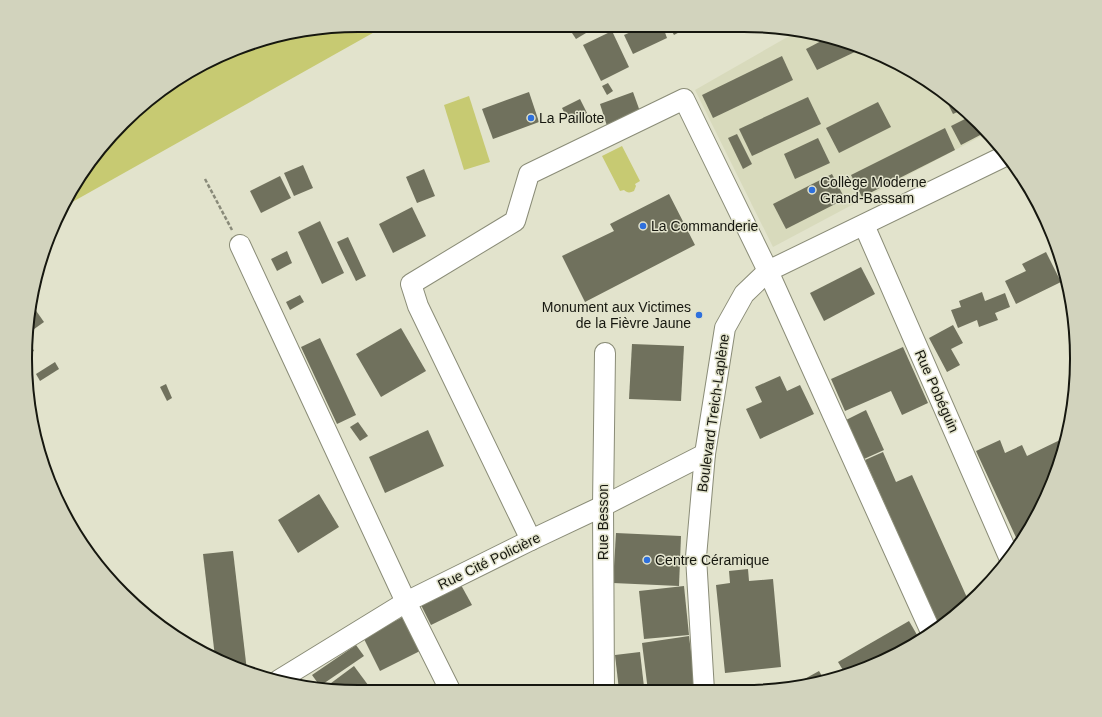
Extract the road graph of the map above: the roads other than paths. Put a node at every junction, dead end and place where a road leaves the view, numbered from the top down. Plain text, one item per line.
1 (1001, 158) edge
2 (864, 224) junction
3 (240, 245) road end
4 (768, 271) junction
5 (605, 353) dead end
6 (705, 454) junction
7 (603, 506) junction
8 (531, 540) junction
9 (1007, 552) edge
10 (406, 602) junction
11 (929, 627) edge
12 (285, 677) edge
13 (448, 685) edge
14 (604, 685) edge
15 (704, 685) edge

1 - 2 street, Boulevard Treich-Laplène
2 - 4 street, Boulevard Treich-Laplène
2 - 9 street, Rue Pobéguin
3 - 10 street
4 - 6 street, Boulevard Treich-Laplène
4 - 8 street
4 - 11 street
5 - 7 street, Rue Besson
6 - 7 street, Rue Cité Policière
6 - 15 street, Boulevard Treich-Laplène
7 - 8 street, Rue Cité Policière
7 - 14 street, Rue Besson
8 - 10 street, Rue Cité Policière
10 - 12 street, Rue Cité Policière
10 - 13 street

